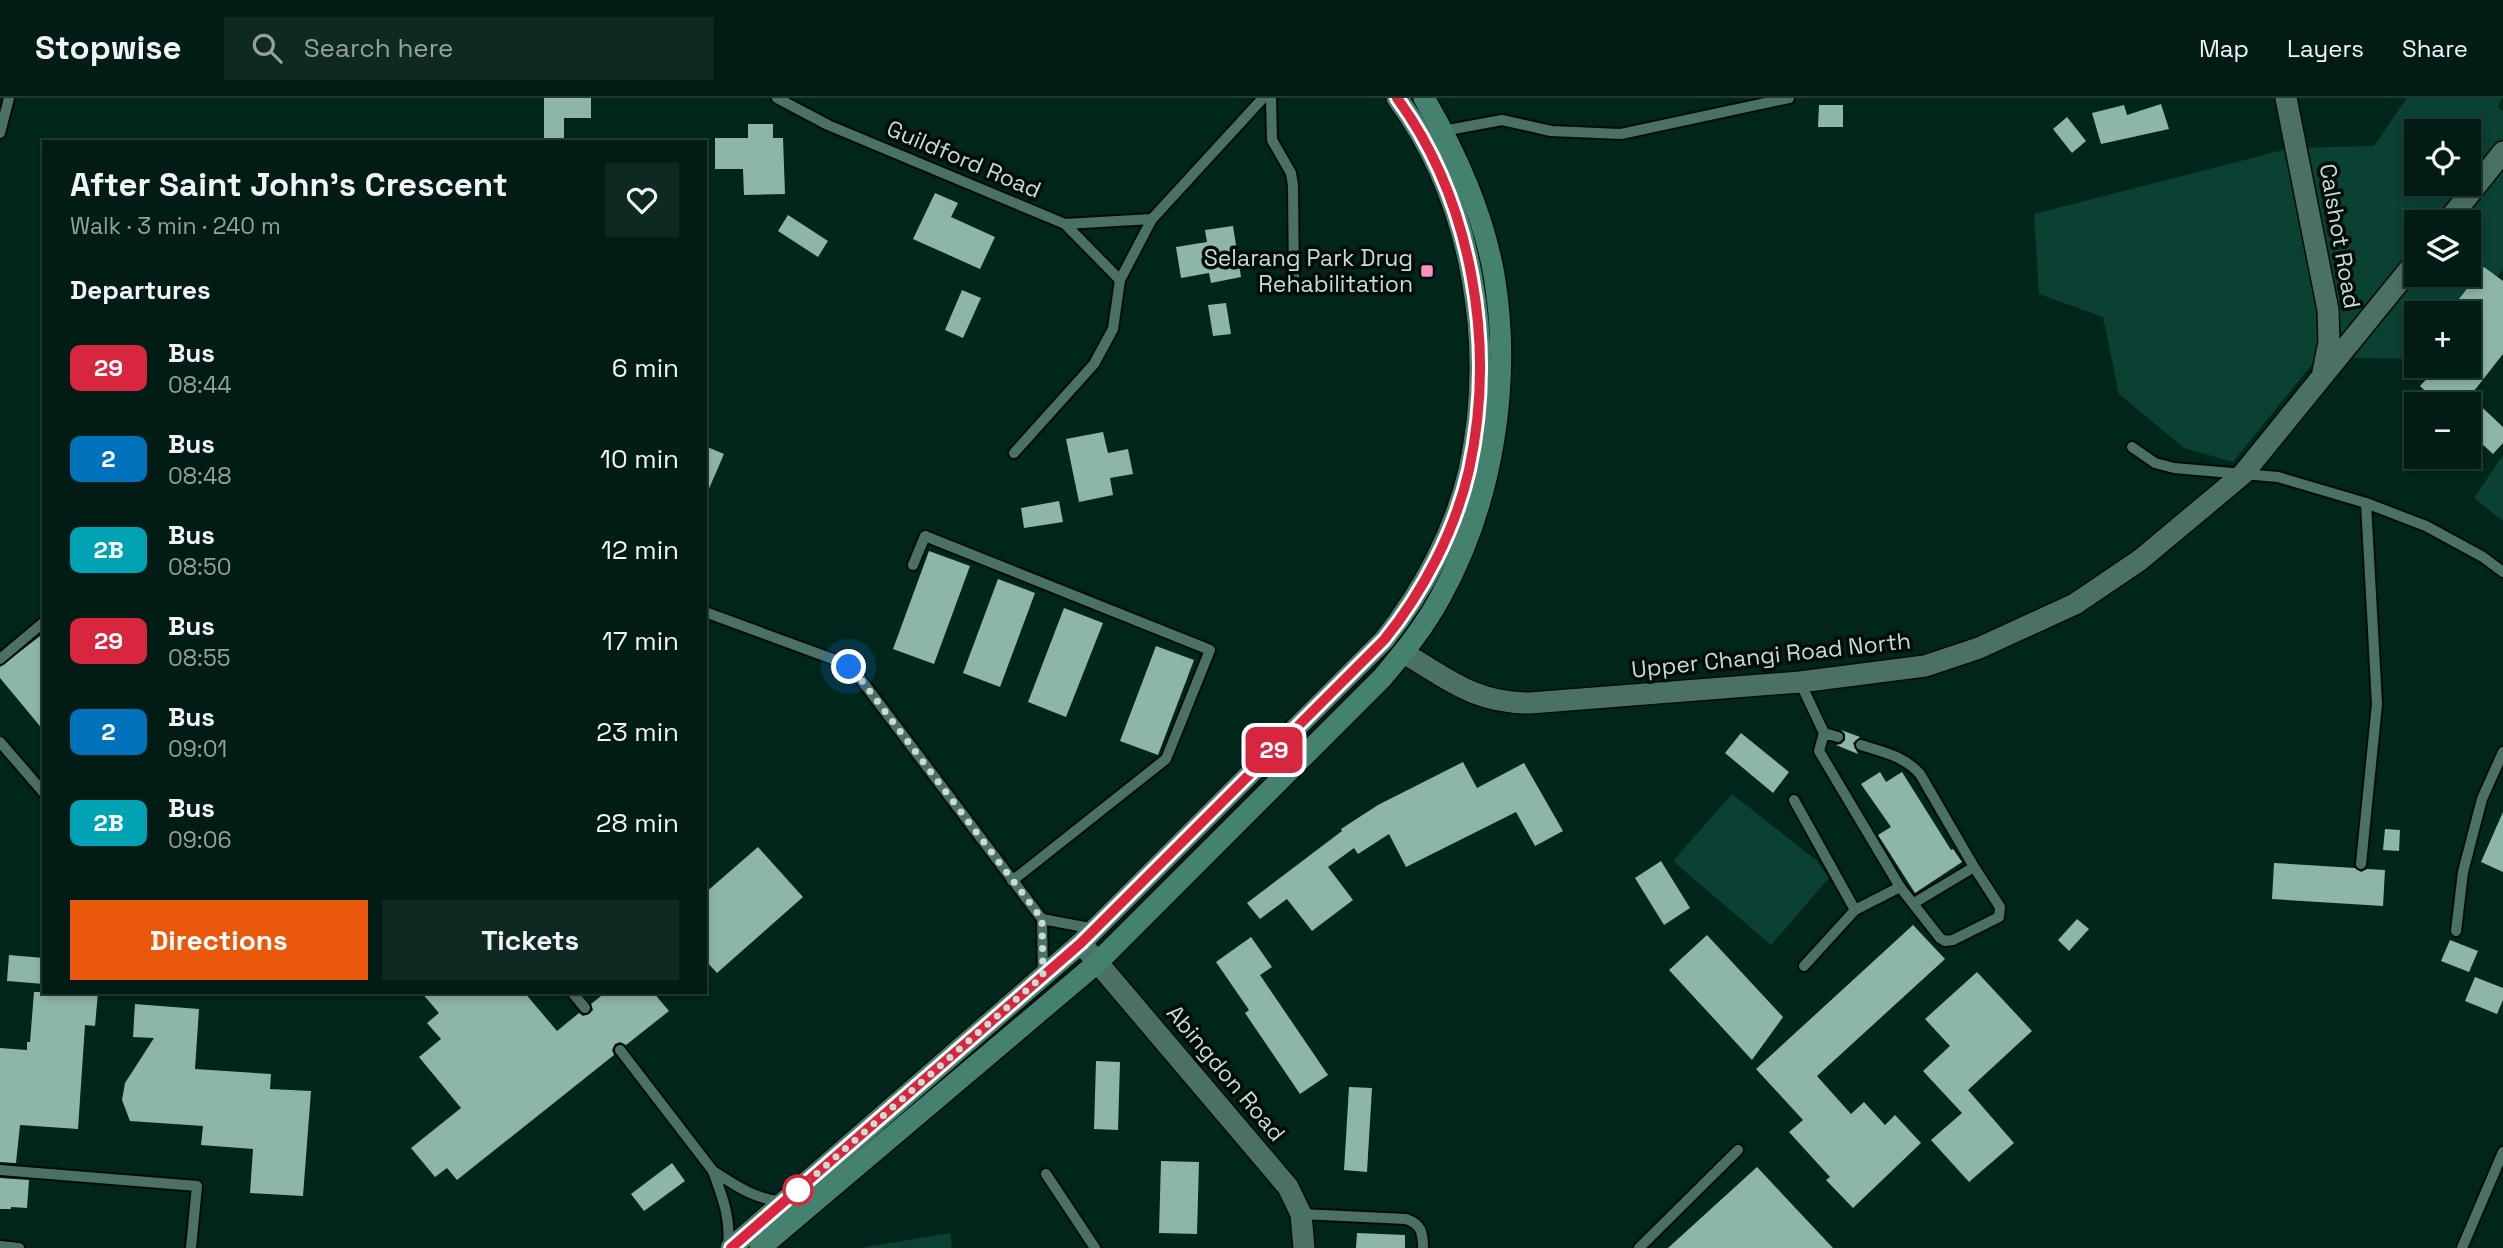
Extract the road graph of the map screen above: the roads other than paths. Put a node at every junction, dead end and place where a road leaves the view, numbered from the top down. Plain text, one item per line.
1 (9, 98) edge
2 (777, 98) edge
3 (1263, 98) edge
4 (1271, 98) edge
5 (1397, 98) edge
6 (1424, 98) edge
7 (1789, 98) edge
8 (2286, 98) edge
9 (1443, 131) junction
10 (0, 133) edge
11 (2503, 152) edge
12 (2457, 210) edge
13 (1152, 219) junction
14 (1065, 224) junction
15 (2404, 276) edge
16 (1120, 280) junction
17 (1294, 286) dead end
18 (2318, 384) junction
19 (2132, 447) dead end
20 (1014, 453) dead end
21 (2243, 474) junction
22 (2366, 503) junction
23 (913, 565) dead end
24 (2503, 572) edge
25 (707, 613) edge
26 (42, 624) edge
27 (1384, 640) junction
28 (1404, 653) junction
29 (0, 659) edge
30 (1800, 682) junction
31 (1824, 733) junction
32 (1838, 737) dead end
33 (0, 742) edge
34 (1861, 745) dead end
35 (2503, 752) edge
36 (42, 791) edge
37 (1794, 800) dead end
38 (2361, 864) dead end
39 (1974, 867) junction
40 (1012, 881) junction
41 (1900, 887) junction
42 (1914, 902) junction
43 (1854, 910) junction
44 (1042, 919) junction
45 (2456, 931) dead end
46 (1088, 936) junction
47 (1098, 962) junction
48 (1804, 966) dead end
49 (1043, 976) junction
50 (574, 994) edge
51 (585, 1009) dead end
52 (620, 1050) dead end
53 (1738, 1150) dead end
54 (2503, 1152) edge
55 (0, 1170) edge
56 (713, 1171) junction
57 (1046, 1174) dead end
58 (784, 1202) junction
59 (1301, 1214) junction
60 (0, 1246) edge
61 (741, 1246) edge
62 (19, 1248) edge
63 (191, 1248) edge
64 (1095, 1248) edge
65 (1304, 1248) edge
66 (1423, 1248) edge
67 (1639, 1248) edge
68 (2462, 1248) edge

1 - 10 lane
2 - 14 lane, Guildford Road
3 - 13 lane
4 - 17 lane
5 - 27 street
6 - 9 street
7 - 9 lane
8 - 18 street, Calshot Road
9 - 28 street
11 - 12 street
13 - 14 lane
13 - 16 lane
14 - 16 lane, Guildford Road
15 - 18 street, Upper Changi Road North
16 - 20 lane
18 - 21 street, Upper Changi Road North
19 - 21 lane
21 - 22 lane
21 - 30 street, Upper Changi Road North
22 - 24 lane
22 - 38 lane
23 - 40 lane
25 - 40 lane
26 - 29 lane
27 - 28 lane, Upper Changi Road North
27 - 46 street
28 - 30 street, Upper Changi Road North
28 - 47 street
30 - 31 lane
31 - 32 lane
31 - 41 lane
33 - 36 lane
34 - 39 lane
35 - 45 lane
37 - 43 lane
39 - 42 lane
39 - 42 lane
40 - 44 lane
41 - 42 lane
41 - 43 lane
43 - 48 lane
44 - 46 lane
44 - 49 lane
46 - 47 street, Abingdon Road
46 - 49 street
47 - 59 street, Abingdon Road
47 - 61 street
49 - 58 street
50 - 51 lane
52 - 56 lane
53 - 67 lane
54 - 68 lane
55 - 63 lane
56 - 58 lane
56 - 61 lane
57 - 64 lane
58 - 61 street
59 - 65 street, Abingdon Road
59 - 66 lane
60 - 62 lane

